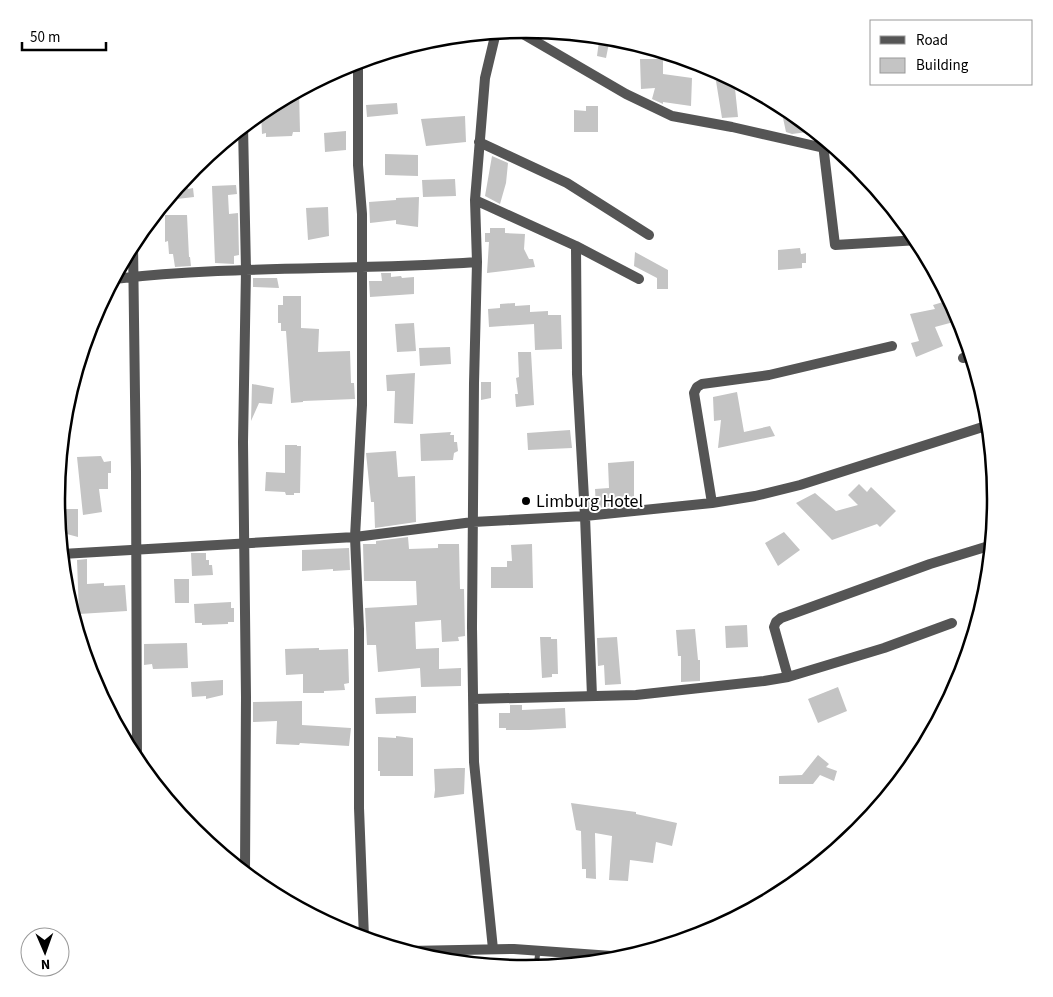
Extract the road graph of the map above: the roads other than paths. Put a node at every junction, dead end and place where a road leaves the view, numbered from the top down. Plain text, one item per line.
1 (494, 38) edge
2 (530, 38) edge
3 (358, 70) edge
4 (243, 135) edge
5 (479, 142) junction
6 (824, 148) joint
7 (475, 200) junction
8 (649, 235) dead end
9 (909, 241) edge
10 (576, 246) junction
11 (133, 258) edge
12 (477, 262) junction
13 (361, 267) junction
14 (246, 270) junction
15 (134, 277) junction
16 (122, 278) edge
17 (639, 279) dead end
18 (892, 346) dead end
19 (982, 428) edge
20 (712, 503) junction
21 (585, 516) junction
22 (473, 522) junction
23 (356, 537) junction
24 (244, 544) junction
25 (985, 547) edge
26 (136, 551) junction
27 (68, 554) edge
28 (952, 623) dead end
29 (788, 677) junction
30 (592, 696) junction
31 (473, 698) junction
32 (137, 745) edge
33 (245, 863) edge
34 (364, 929) edge
35 (493, 949) junction
36 (538, 951) junction
37 (442, 952) edge
38 (594, 955) edge
39 (537, 960) edge

1 - 5 street
2 - 6 street
3 - 13 street
4 - 14 street
5 - 7 street
5 - 8 street
6 - 9 street
7 - 10 street
7 - 12 street
10 - 17 street
10 - 21 street
11 - 15 street
12 - 13 street
12 - 22 street
13 - 14 street
13 - 23 street
14 - 15 street
14 - 24 street
15 - 16 street
15 - 26 street
18 - 20 street
19 - 20 street
20 - 21 street
21 - 22 street
21 - 30 street
22 - 23 street
22 - 31 street
23 - 24 street
23 - 34 street
24 - 26 street
24 - 33 street
25 - 29 street
26 - 27 street
26 - 32 street
28 - 29 street
29 - 30 street
30 - 31 street
31 - 35 street
35 - 36 street
35 - 37 street
36 - 38 street
36 - 39 lane

